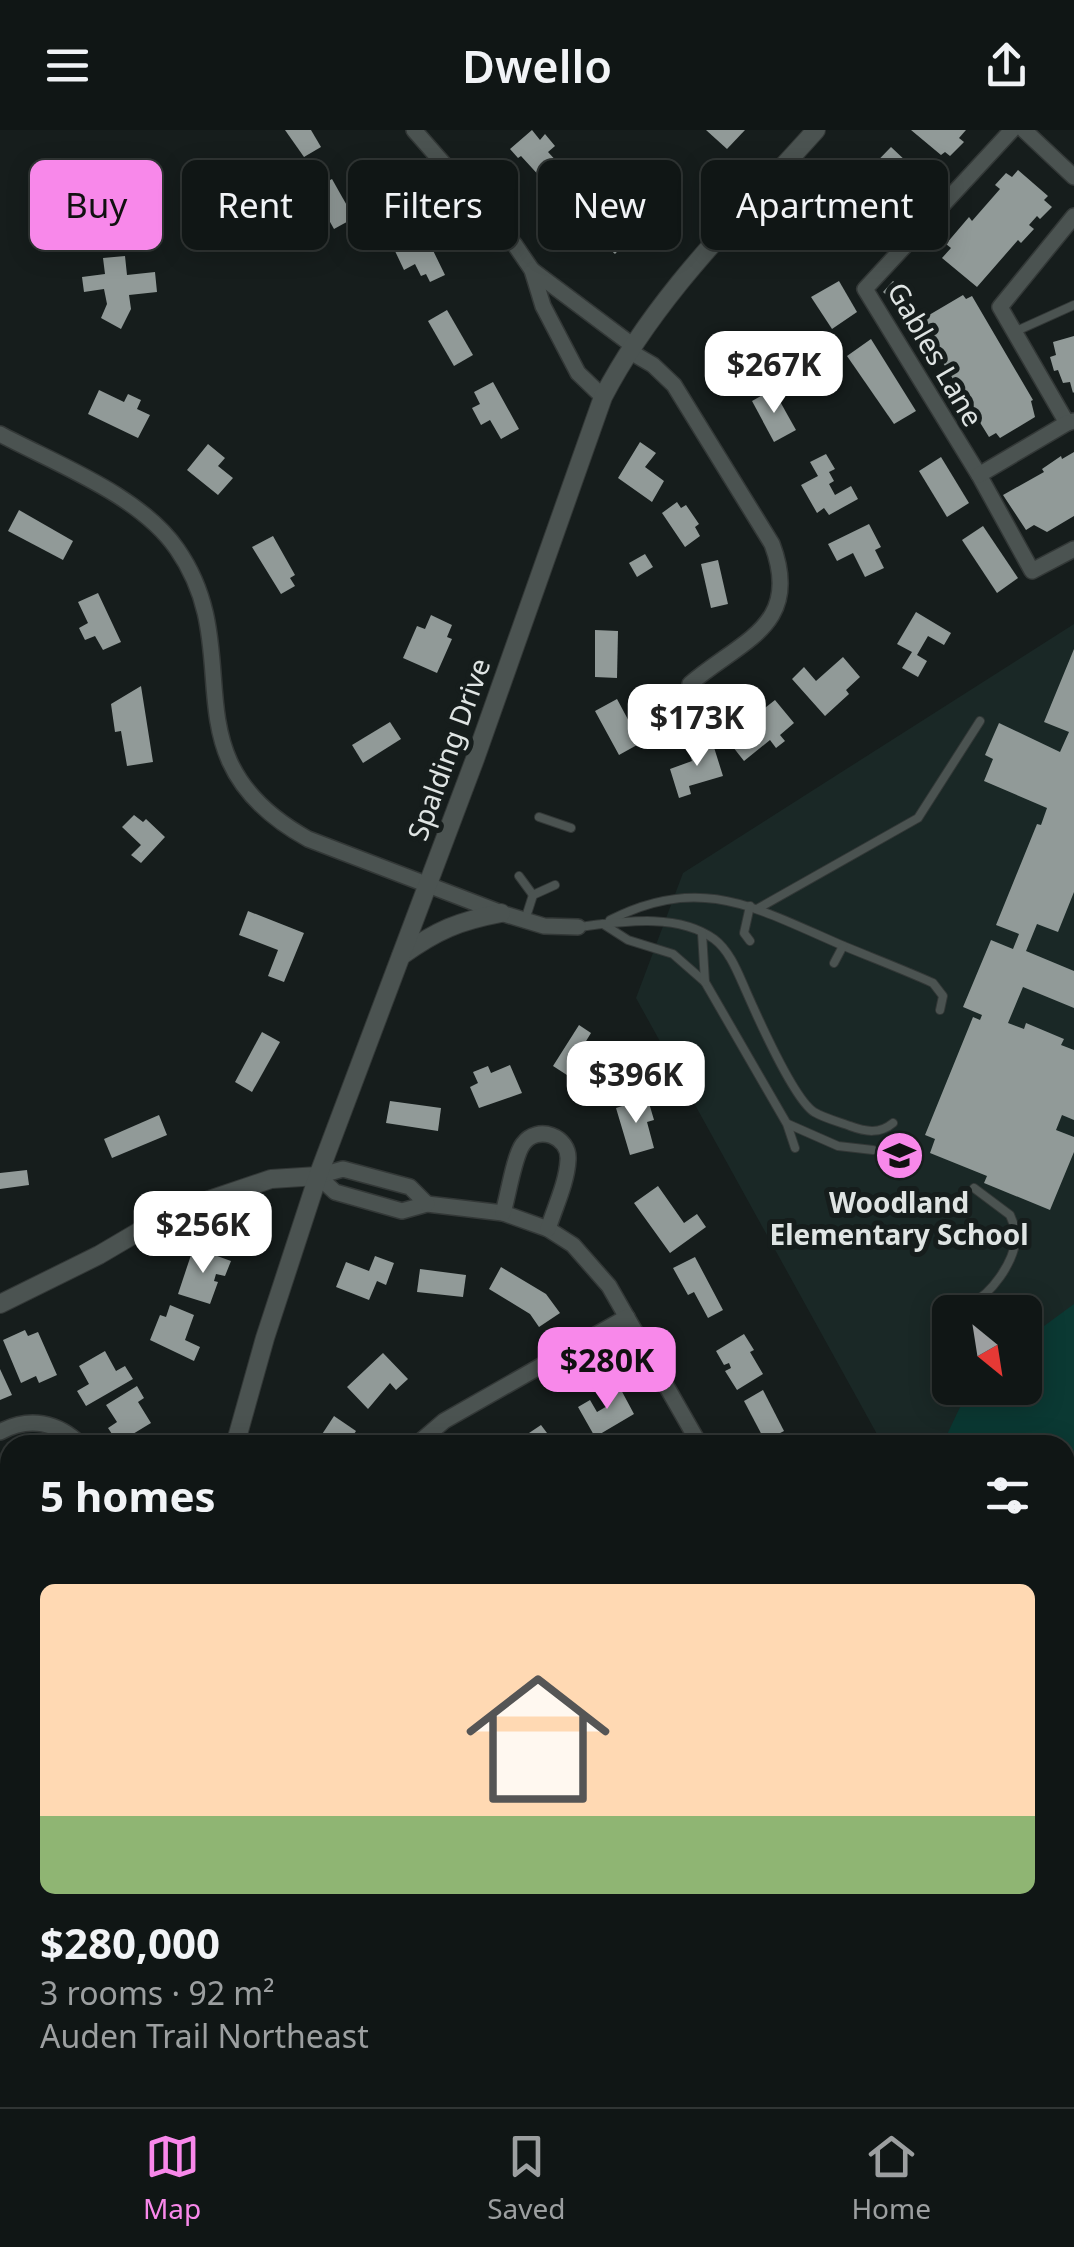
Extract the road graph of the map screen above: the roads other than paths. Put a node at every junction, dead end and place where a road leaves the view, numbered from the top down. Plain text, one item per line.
1 (414, 130) edge
2 (816, 130) edge
3 (1012, 130) edge
4 (1028, 134) edge
5 (1074, 176) edge
6 (1074, 216) edge
7 (532, 270) junction
8 (1074, 306) edge
9 (1012, 333) junction
10 (631, 348) junction
11 (604, 397) junction
12 (1071, 422) edge
13 (0, 434) edge
14 (979, 475) junction
15 (1074, 548) edge
16 (690, 684) dead end
17 (980, 721) dead end
18 (539, 817) dead end
19 (571, 828) dead end
20 (519, 876) dead end
21 (428, 883) junction
22 (555, 885) dead end
23 (533, 895) junction
24 (754, 908) junction
25 (501, 913) junction
26 (525, 921) junction
27 (603, 924) junction
28 (578, 928) joint
29 (702, 933) junction
30 (750, 942) dead end
31 (843, 946) junction
32 (401, 956) junction
33 (834, 962) dead end
34 (705, 982) junction
35 (940, 1010) dead end
36 (894, 1123) dead end
37 (786, 1124) junction
38 (796, 1148) dead end
39 (873, 1150) dead end
40 (318, 1176) junction
41 (974, 1188) dead end
42 (428, 1204) junction
43 (503, 1212) junction
44 (548, 1228) junction
45 (983, 1295) edge
46 (0, 1304) edge
47 (627, 1317) junction
48 (0, 1432) edge
49 (71, 1435) edge
50 (238, 1435) edge
51 (427, 1435) edge
52 (694, 1435) edge

1 - 7 street
2 - 10 street, Spalding Drive
3 - 14 street, Gables Lane
4 - 5 street
6 - 9 street
7 - 10 street
7 - 11 street
8 - 9 lane
9 - 12 street
10 - 11 street, Spalding Drive
10 - 16 street
11 - 21 street, Spalding Drive
12 - 14 street
13 - 21 street
14 - 15 street, Gables Lane
17 - 24 lane
18 - 19 lane
20 - 23 lane
21 - 25 street
21 - 32 street, Spalding Drive
22 - 23 lane
23 - 26 lane
24 - 27 lane
24 - 30 lane
24 - 31 lane
25 - 26 street
25 - 32 street
26 - 28 street
27 - 28 lane
27 - 29 lane
27 - 34 lane
29 - 34 lane
29 - 36 lane
31 - 33 lane
31 - 35 lane
32 - 40 street, Spalding Drive
34 - 37 lane
37 - 38 lane
37 - 39 lane
40 - 42 street
40 - 42 street
40 - 46 street
40 - 50 street, Spalding Drive
41 - 45 lane
42 - 43 street
43 - 44 street
43 - 44 street
44 - 47 street
47 - 51 street
47 - 52 street
48 - 49 street

